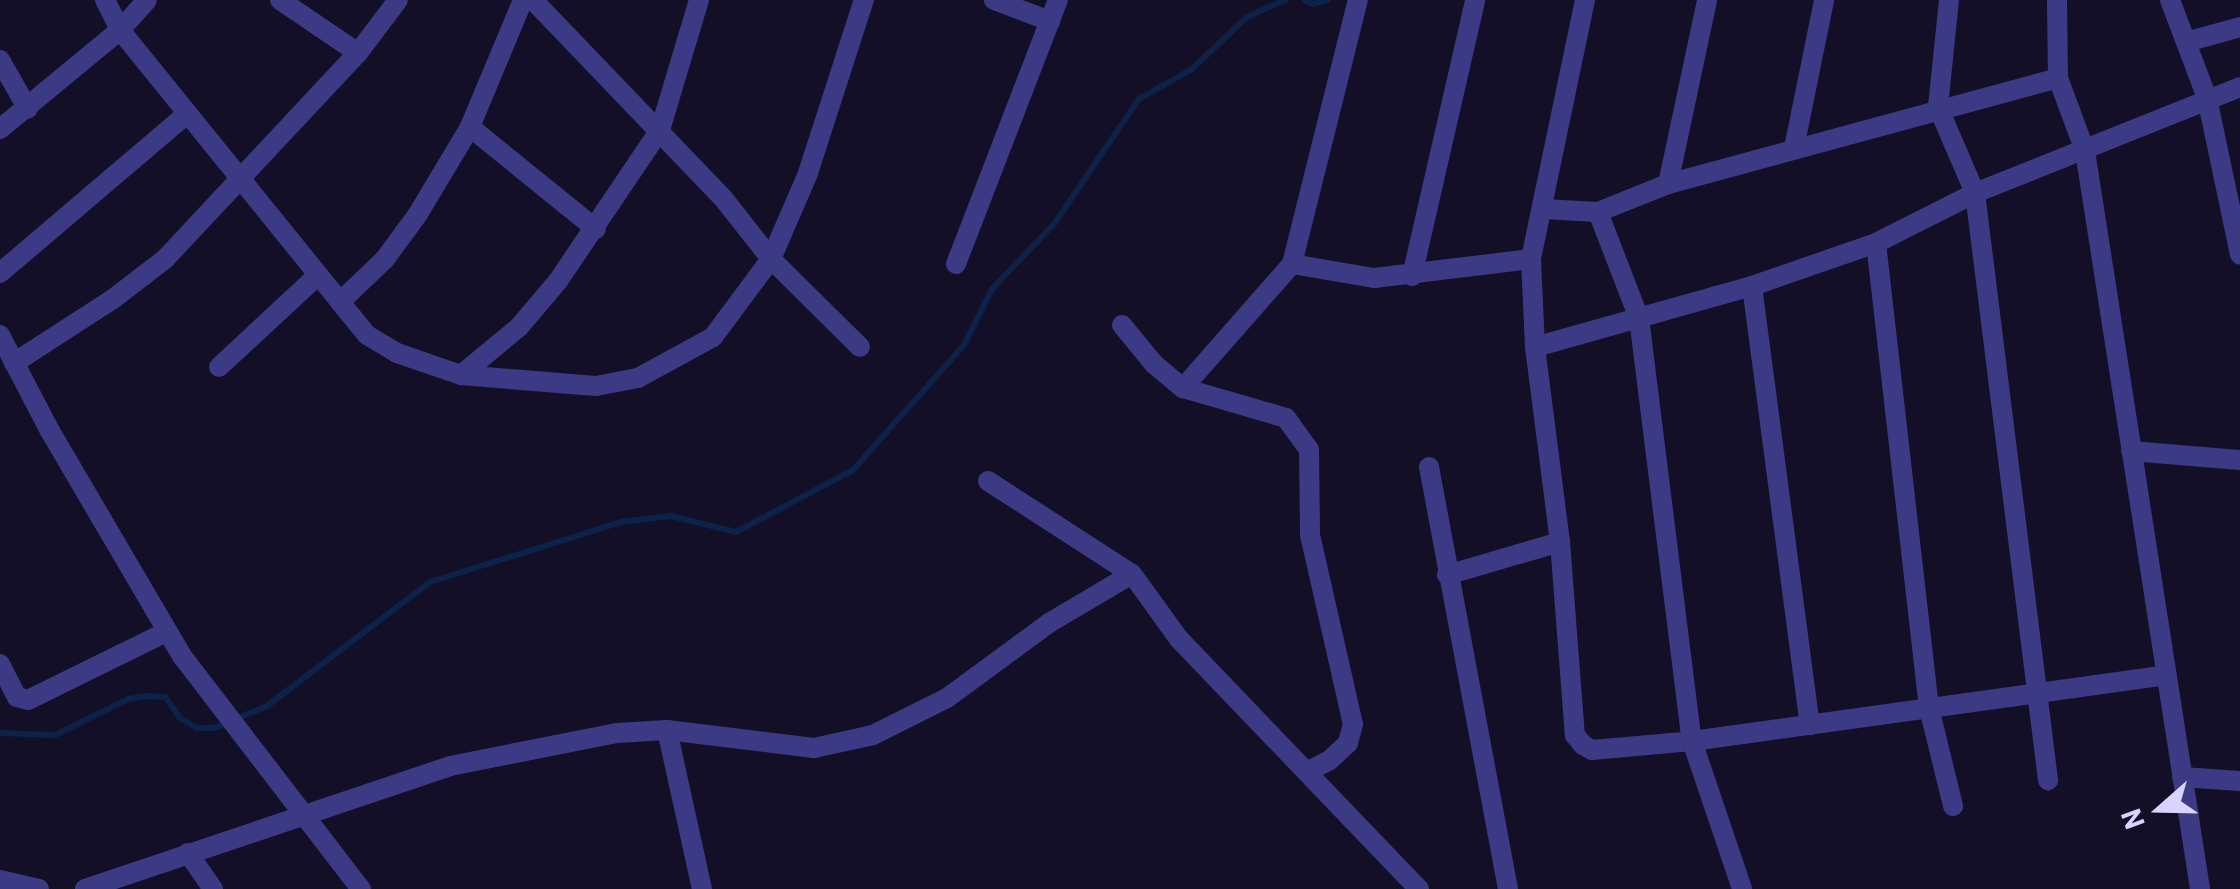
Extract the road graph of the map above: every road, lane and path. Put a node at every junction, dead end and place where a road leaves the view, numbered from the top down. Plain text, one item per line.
1 (105, 0) edge
2 (146, 0) edge
3 (280, 0) edge
4 (398, 0) edge
5 (523, 0) edge
6 (533, 0) edge
7 (699, 0) edge
8 (864, 0) edge
9 (994, 0) edge
10 (1058, 0) edge
11 (1358, 0) edge
12 (1475, 0) edge
13 (1584, 0) edge
14 (1707, 0) edge
15 (1824, 0) edge
16 (1949, 0) edge
17 (2057, 0) edge
18 (2170, 0) edge
19 (1050, 21) junction
20 (2240, 26) edge
21 (120, 30) junction
22 (2186, 42) junction
23 (358, 53) junction
24 (0, 60) edge
25 (2058, 78) junction
26 (2240, 87) edge
27 (2207, 98) junction
28 (1938, 107) junction
29 (28, 109) junction
30 (187, 114) junction
31 (470, 128) junction
32 (0, 129) edge
33 (660, 130) junction
34 (1794, 148) junction
35 (2085, 151) junction
36 (241, 182) junction
37 (1668, 184) junction
38 (1975, 193) junction
39 (1543, 209) junction
40 (1598, 212) junction
41 (596, 229) junction
42 (1876, 243) junction
43 (2240, 256) edge
44 (771, 259) junction
45 (1530, 259) junction
46 (956, 264) dead end
47 (1292, 264) junction
48 (0, 273) edge
49 (318, 275) junction
50 (1412, 276) junction
51 (1752, 286) junction
52 (340, 302) junction
53 (1639, 318) junction
54 (1122, 325) dead end
55 (0, 335) edge
56 (860, 347) dead end
57 (1535, 347) junction
58 (14, 363) junction
59 (219, 366) dead end
60 (462, 375) junction
61 (1183, 388) junction
62 (2131, 452) junction
63 (2240, 460) edge
64 (1428, 467) dead end
65 (988, 480) dead end
66 (1560, 542) junction
67 (1132, 574) junction
68 (1447, 575) junction
69 (166, 632) junction
70 (0, 664) edge
71 (2166, 675) junction
72 (2038, 692) junction
73 (1929, 708) junction
74 (1810, 724) junction
75 (666, 730) junction
76 (1692, 741) junction
77 (1308, 772) junction
78 (2182, 778) junction
79 (2048, 780) dead end
80 (2240, 781) edge
81 (1953, 806) dead end
82 (304, 814) junction
83 (188, 853) junction
84 (0, 880) edge
85 (39, 889) edge
86 (85, 889) edge
87 (214, 889) edge
88 (360, 889) edge
89 (702, 889) edge
90 (1420, 889) edge
91 (1508, 889) edge
92 (1742, 889) edge
93 (2200, 889) edge

1 - 21 street
2 - 21 street
3 - 23 street
4 - 23 street
5 - 31 street
6 - 33 street
7 - 33 street
8 - 44 street
9 - 19 street
10 - 19 street
11 - 47 street
12 - 50 street
13 - 39 street
14 - 37 street
15 - 34 street
16 - 28 street
17 - 25 street
18 - 22 street
19 - 46 street
20 - 22 street
21 - 29 street
21 - 30 street
22 - 27 street
23 - 36 street
24 - 29 street
25 - 28 street
25 - 35 street
26 - 27 street
27 - 35 street
27 - 43 street
28 - 34 street
28 - 38 street
29 - 32 street
30 - 36 street
30 - 48 street
31 - 41 street
31 - 52 street
33 - 41 street
33 - 44 street
34 - 37 street
35 - 38 street
35 - 62 street
36 - 49 street
36 - 58 street
37 - 40 street
38 - 42 street
38 - 72 street
39 - 40 street
39 - 45 street
40 - 53 street
41 - 60 street
42 - 51 street
42 - 73 street
44 - 56 street
44 - 60 street
45 - 50 street
45 - 57 street
47 - 50 street
47 - 61 street
49 - 52 street
49 - 59 street
51 - 53 street
51 - 74 street
52 - 60 street
53 - 57 street
53 - 76 street
54 - 61 street
55 - 58 street
57 - 66 street
58 - 69 street
61 - 77 street
62 - 63 street
62 - 71 street
64 - 68 street
65 - 67 street
66 - 68 street
66 - 76 street
67 - 75 street
67 - 77 street
68 - 91 street
69 - 70 street
69 - 82 street
71 - 72 street
71 - 78 street
72 - 73 street
72 - 79 street
73 - 74 street
73 - 81 street
74 - 76 street
75 - 82 street
75 - 89 street
76 - 92 street
77 - 90 street
78 - 80 street
78 - 93 street
82 - 83 street
82 - 88 street
83 - 86 street
83 - 87 street
84 - 85 street

